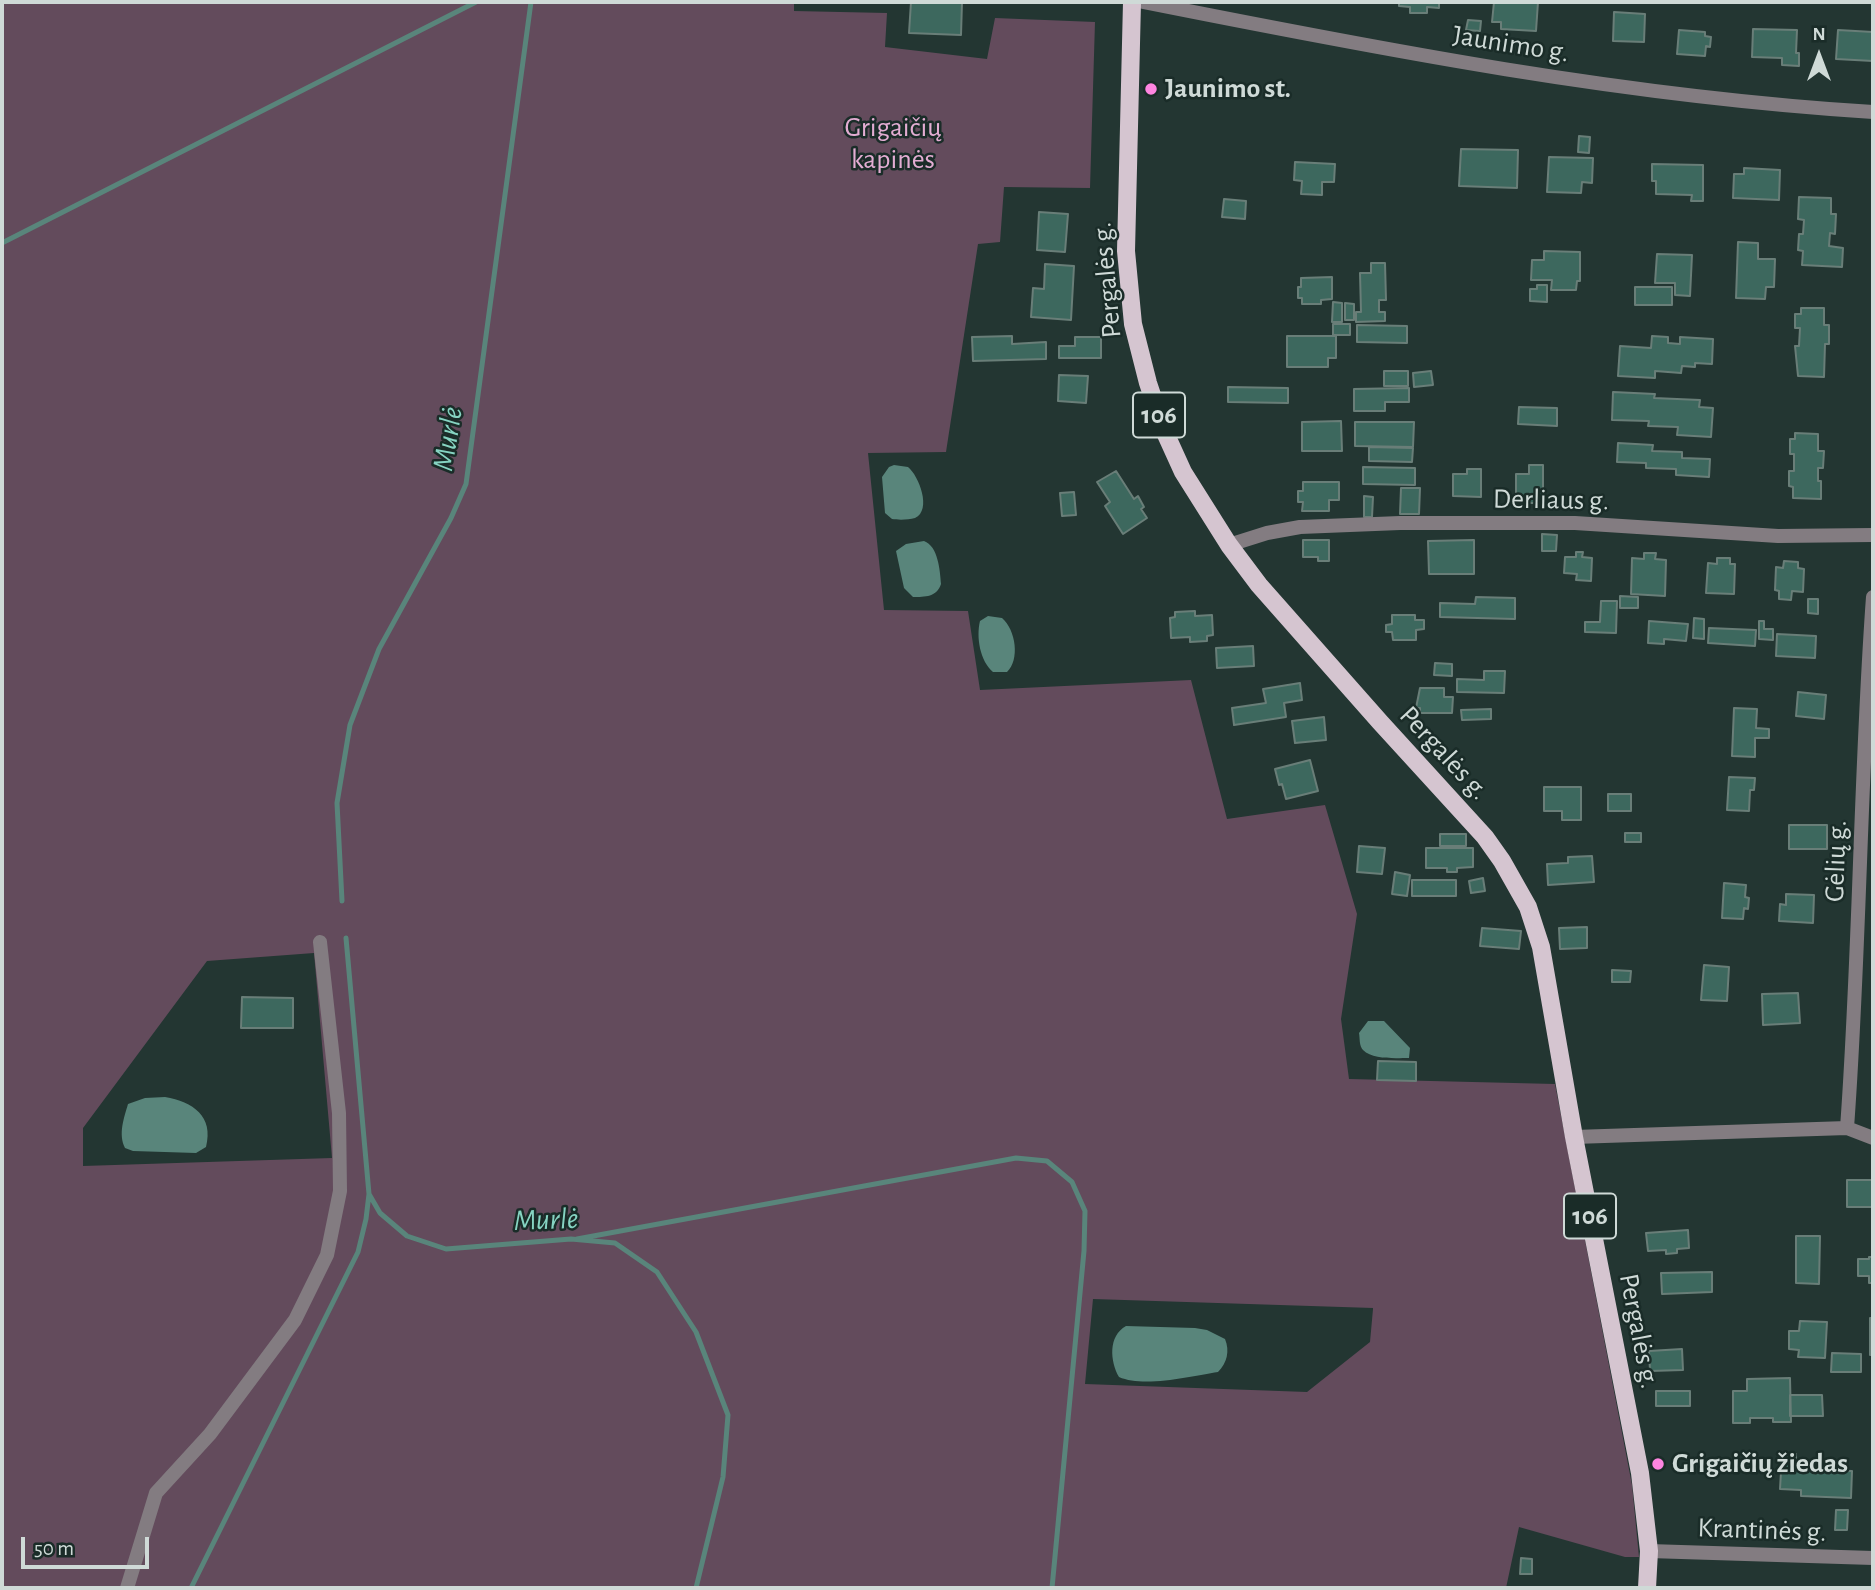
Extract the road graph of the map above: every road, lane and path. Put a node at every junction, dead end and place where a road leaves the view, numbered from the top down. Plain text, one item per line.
1 (1132, 2) edge
2 (1143, 2) edge
3 (1873, 111) edge
4 (1873, 536) edge
5 (1229, 545) junction
6 (1873, 597) edge
7 (320, 942) dead end
8 (1847, 1128) junction
9 (1574, 1137) junction
10 (1873, 1138) edge
11 (1649, 1551) junction
12 (1873, 1558) edge
13 (127, 1588) edge
14 (1647, 1588) edge

1 - 5 main road, Pergalės g. / 106
2 - 3 street, Jaunimo g.
4 - 5 street, Derliaus g.
5 - 9 main road, Pergalės g. / 106
6 - 8 street, Gėlių g.
7 - 13 street
8 - 9 street
8 - 10 street
9 - 11 main road, Pergalės g. / 106
11 - 12 street, Krantinės g.
11 - 14 main road, Pergalės g. / 106

